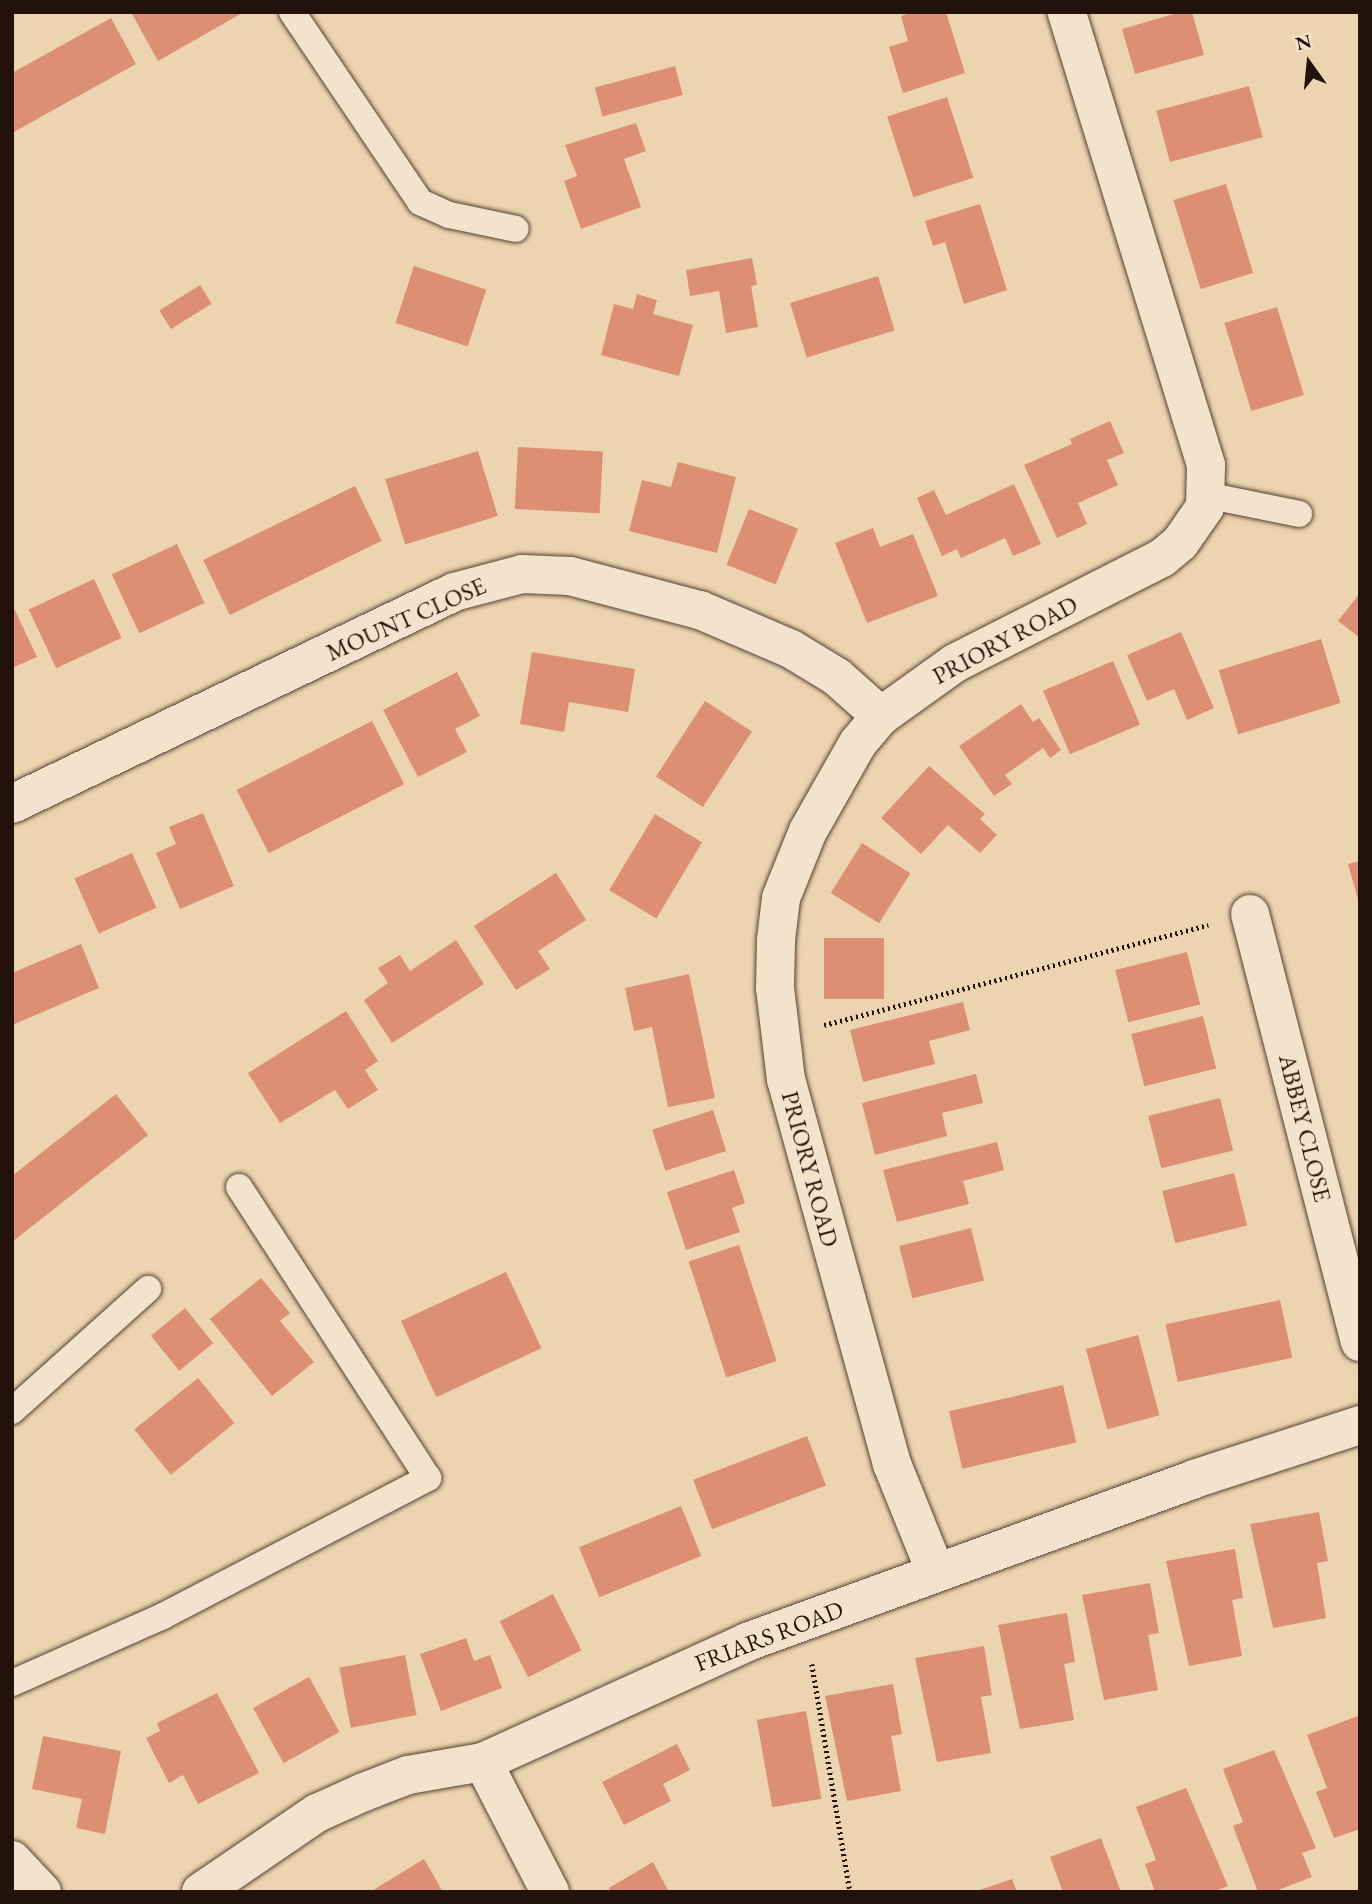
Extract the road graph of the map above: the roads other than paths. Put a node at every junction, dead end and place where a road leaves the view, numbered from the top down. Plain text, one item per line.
1 (292, 12) edge
2 (1067, 12) edge
3 (516, 229) dead end
4 (1206, 495) junction
5 (1299, 514) dead end
6 (881, 716) junction
7 (12, 804) edge
8 (1250, 915) road end
9 (239, 1187) dead end
10 (149, 1289) dead end
11 (1360, 1342) edge
12 (12, 1411) edge
13 (1360, 1425) edge
14 (936, 1573) junction
15 (12, 1683) edge
16 (483, 1762) junction
17 (12, 1860) edge
18 (43, 1892) edge
19 (201, 1892) edge
20 (550, 1892) edge

1 - 3 lane
2 - 4 street, PRIORY ROAD
4 - 5 lane
4 - 6 street, PRIORY ROAD
6 - 7 street, MOUNT CLOSE
6 - 14 street, PRIORY ROAD
8 - 11 street, ABBEY CLOSE
9 - 15 lane
10 - 12 lane
13 - 14 street, FRIARS ROAD
14 - 16 street, FRIARS ROAD
16 - 19 street, FRIARS ROAD
16 - 20 street
17 - 18 street

